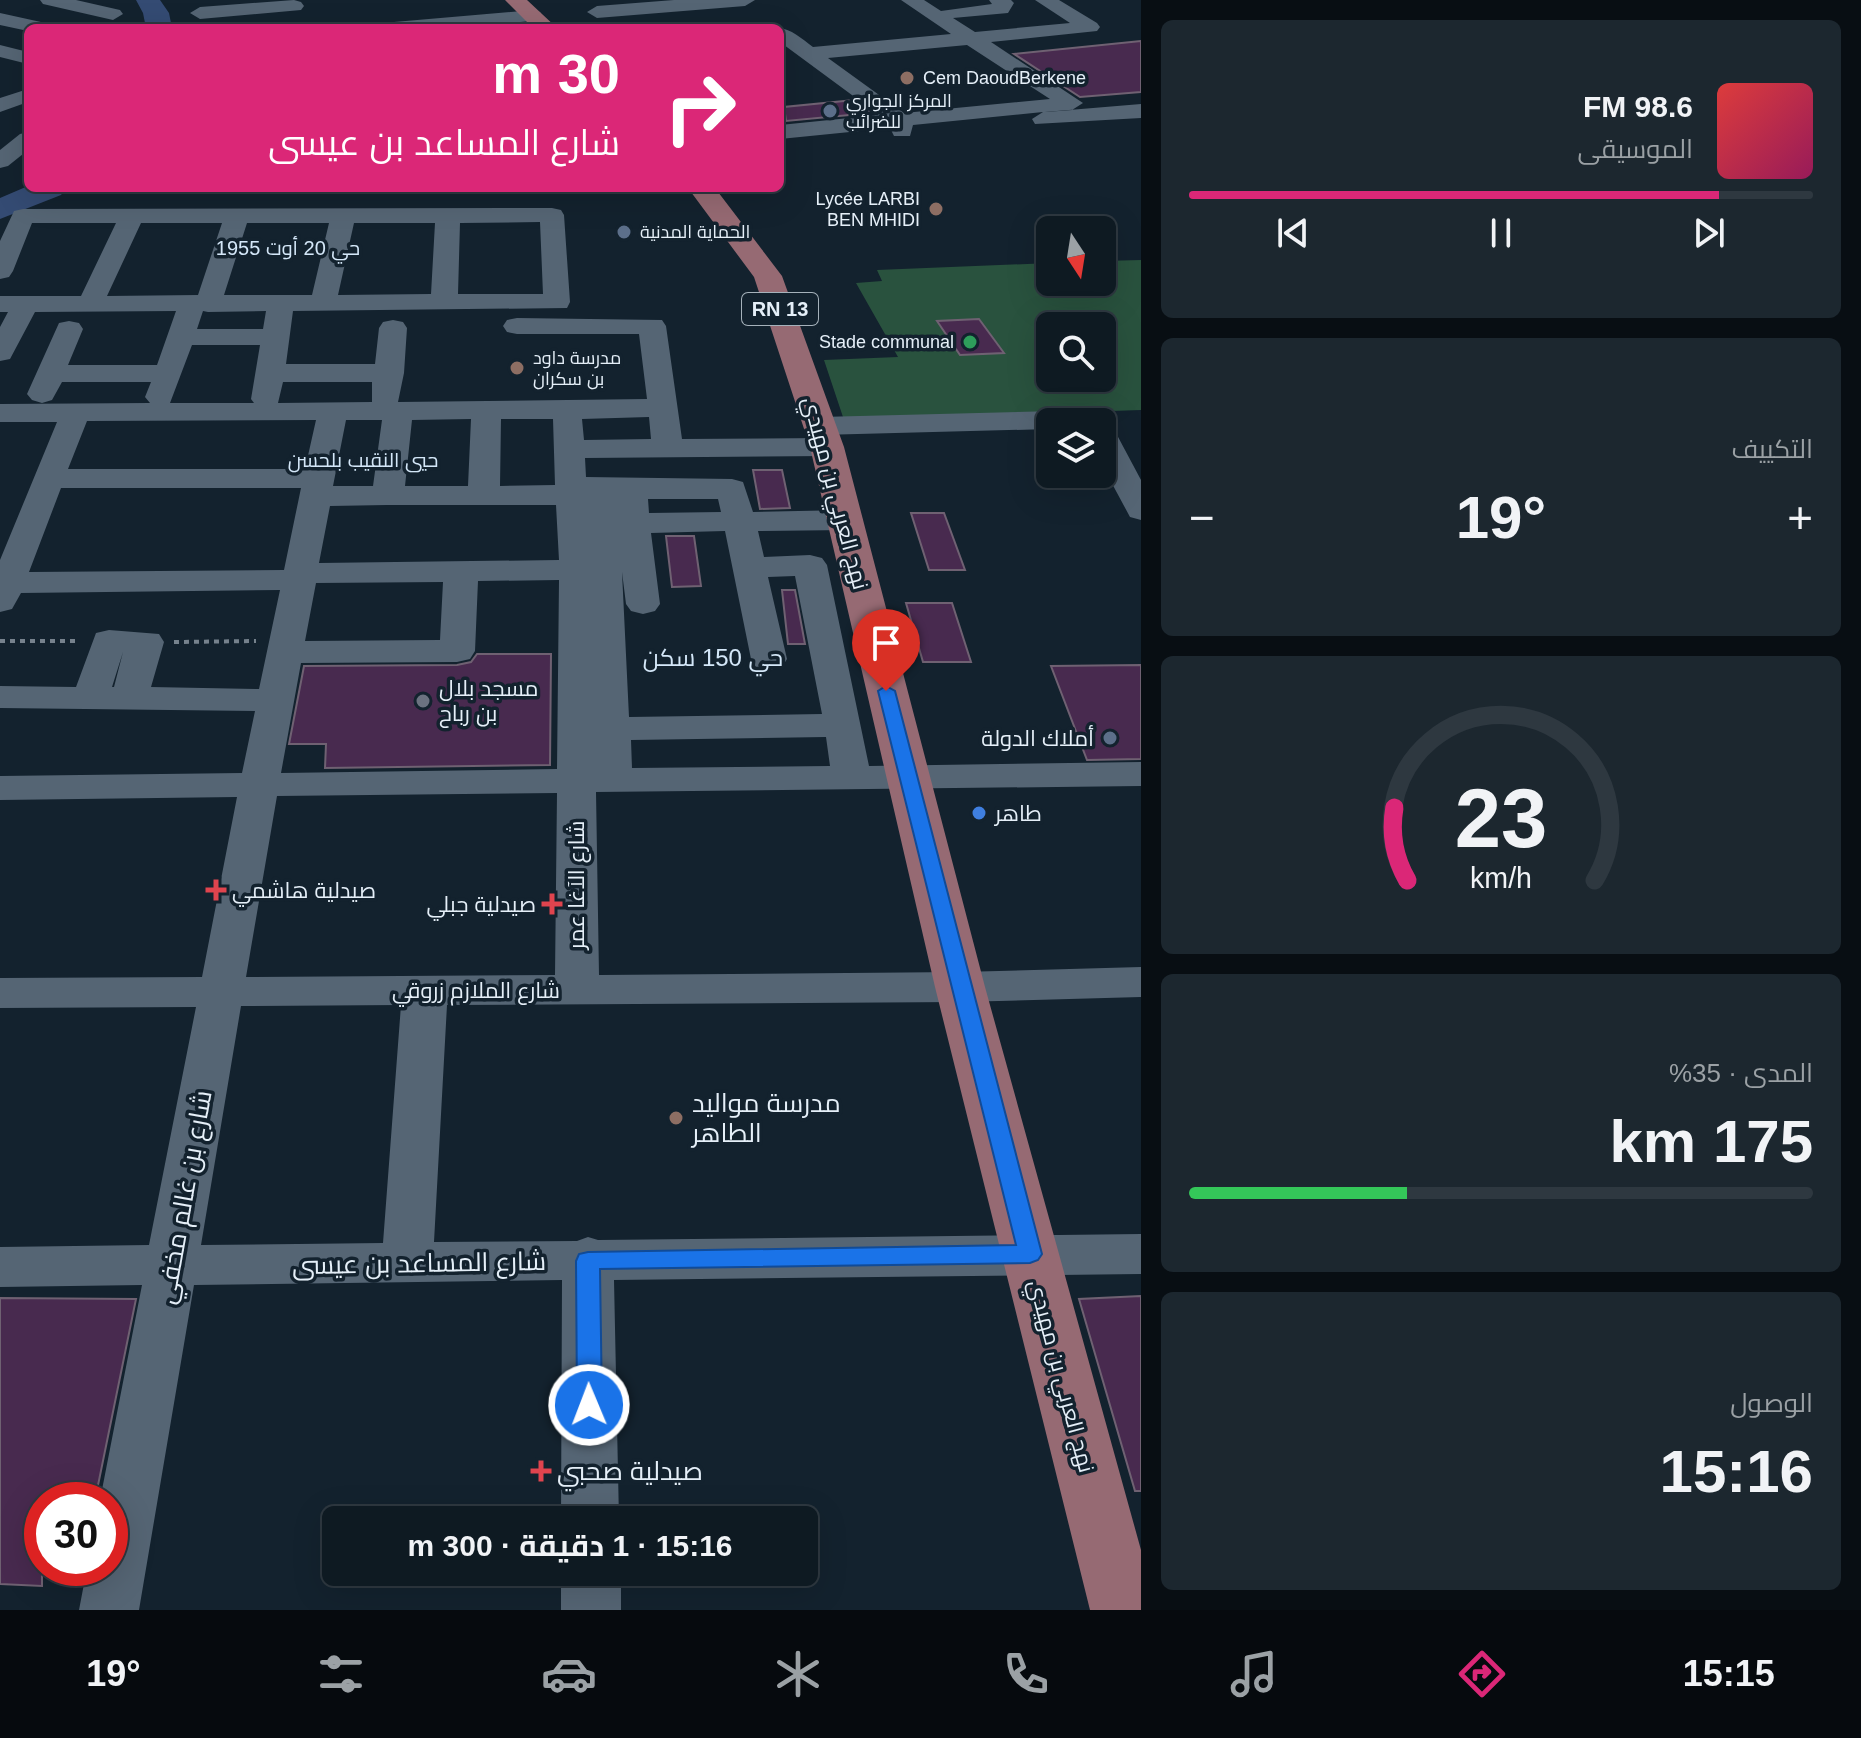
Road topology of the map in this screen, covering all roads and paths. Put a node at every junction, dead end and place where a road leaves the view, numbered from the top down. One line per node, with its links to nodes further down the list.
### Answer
1 (50, 0): 10 (street)
2 (515, 0): 14 (main road)
3 (745, 0): 7 (street)
4 (964, 0): 9 (street)
5 (999, 0): 9 (street)
6 (1045, 0): 23 (street)
7 (590, 3): 17 (street)
8 (295, 8): 13 (street)
9 (915, 9): 23 (street)
10 (113, 14)
11 (199, 14): 13 (street)
12 (0, 19): 15 (street)
13 (240, 19)
14 (540, 22): 16 (street)
15 (24, 24)
16 (491, 24)
17 (610, 24)
18 (810, 25): 20 (street)
19 (24, 30): 22 (street)
20 (784, 30)
21 (784, 34): 25 (street)
22 (0, 35)
23 (967, 37): 25 (street); 29 (street)
24 (0, 51): 26 (street)
25 (807, 54): 34 (street)
26 (24, 57)
27 (23, 87): 30 (street)
28 (1141, 96): 29 (street)
29 (1072, 103): 34 (street)
30 (0, 105)
31 (1141, 111): 34 (street)
32 (0, 129): 35 (street)
33 (784, 132): 34 (street)
34 (899, 134): 37 (street)
35 (24, 136)
36 (24, 140): 40 (street)
37 (784, 141)
38 (784, 142): 39 (street)
39 (828, 150)
40 (0, 161)
41 (704, 192): 71 (main road, نهج العربي بن مهيدي / RN 13)
42 (448, 215): 45 (street); 50 (street); 50 (street)
43 (132, 216): 44 (street); 46 (street); 49 (street)
44 (237, 216): 45 (street); 51 (street)
45 (343, 216): 47 (street)
46 (0, 271)
47 (323, 303): 50 (street); 52 (street)
48 (12, 304): 49 (street); 55 (street)
49 (90, 304): 51 (street)
50 (454, 310): 53 (street); 60 (street)
51 (191, 319): 52 (street); 52 (street); 54 (street); 59 (street)
52 (277, 323): 53 (street); 57 (street)
53 (393, 328): 58 (street)
54 (68, 329): 55 (street); 56 (street)
55 (6, 342)
56 (50, 373): 59 (street); 67 (street)
57 (269, 373): 58 (street); 62 (street)
58 (390, 373): 65 (street)
59 (168, 374): 64 (street)
60 (663, 408): 61 (street); 73 (street)
61 (567, 410): 63 (street); 72 (street)
62 (264, 411): 64 (street); 69 (street)
63 (486, 411): 65 (street); 78 (street)
64 (154, 412): 68 (street)
65 (390, 412): 69 (street); 77 (street)
66 (0, 413): 67 (street)
67 (34, 413): 68 (street)
68 (75, 413): 75 (street)
69 (332, 413): 76 (street, شارع بن غالم مخفي)
70 (1036, 427): 71 (street)
71 (824, 436): 73 (street); 81 (main road, نهج العربي بن مهيدي / RN 13)
72 (571, 449): 73 (street); 79 (street)
73 (668, 450)
74 (1116, 462): 80 (street)
75 (50, 479): 76 (street); 87 (street)
76 (319, 487): 77 (street); 86 (street, شارع بن غالم مخفي)
77 (388, 496): 78 (street)
78 (484, 496): 79 (street)
79 (602, 497): 82 (street); 84 (street); 88 (street); 98 (street)
80 (1141, 510)
81 (847, 520): 82 (street); 100 (main road, نهج العربي بن مهيدي / RN 13)
82 (741, 522): 83 (street)
83 (749, 568): 92 (street); 97 (street)
84 (576, 570): 85 (street); 102 (street)
85 (461, 571): 86 (street); 91 (street)
86 (299, 577): 87 (street); 91 (street, شارع بن غالم مخفي)
87 (3, 590)
88 (643, 604)
89 (0, 641): 90 (path)
90 (124, 641): 91 (path); 94 (street); 95 (street)
91 (288, 646): 96 (street, شارع بن غالم مخفي)
92 (769, 659)
93 (0, 697): 94 (street)
94 (90, 699): 95 (street)
95 (129, 699): 96 (street)
96 (277, 700): 103 (street, شارع بن غالم مخفي)
97 (843, 725): 98 (street); 101 (street)
98 (611, 729): 102 (street)
99 (1141, 774): 100 (street)
100 (906, 776): 101 (street); 106 (main road, نهج العربي بن مهيدي / RN 13)
101 (852, 778): 102 (street)
102 (594, 781): 103 (street); 107 (street, شارع الآغا عمر)
103 (259, 784): 104 (street); 109 (street, شارع بن غالم مخفي)
104 (0, 788)
105 (1141, 982): 106 (street, شارع الملازم زروقي)
106 (956, 987): 107 (street, شارع الملازم زروقي); 111 (main road, نهج العربي بن مهيدي / RN 13)
107 (577, 989): 108 (street, شارع الملازم زروقي)
108 (425, 991): 109 (street, شارع الملازم زروقي); 114 (street)
109 (221, 992): 110 (street, شارع الملازم زروقي); 115 (street, شارع بن غالم مخفي)
110 (0, 993)
111 (1030, 1254): 112 (street, شارع المساعد بن عيسى); 113 (street, شارع المساعد بن عيسى); 121 (main road, نهج العربي بن مهيدي / RN 13)
112 (1141, 1254)
113 (588, 1259): 114 (street, شارع المساعد بن عيسى); 117 (street)
114 (407, 1263): 115 (street, شارع المساعد بن عيسى)
115 (171, 1266): 116 (street, شارع المساعد بن عيسى); 119 (street, شارع بن غالم مخفي)
116 (0, 1267)
117 (590, 1506)
118 (591, 1586): 120 (street)
119 (109, 1610)
120 (591, 1610)
121 (1124, 1610)

